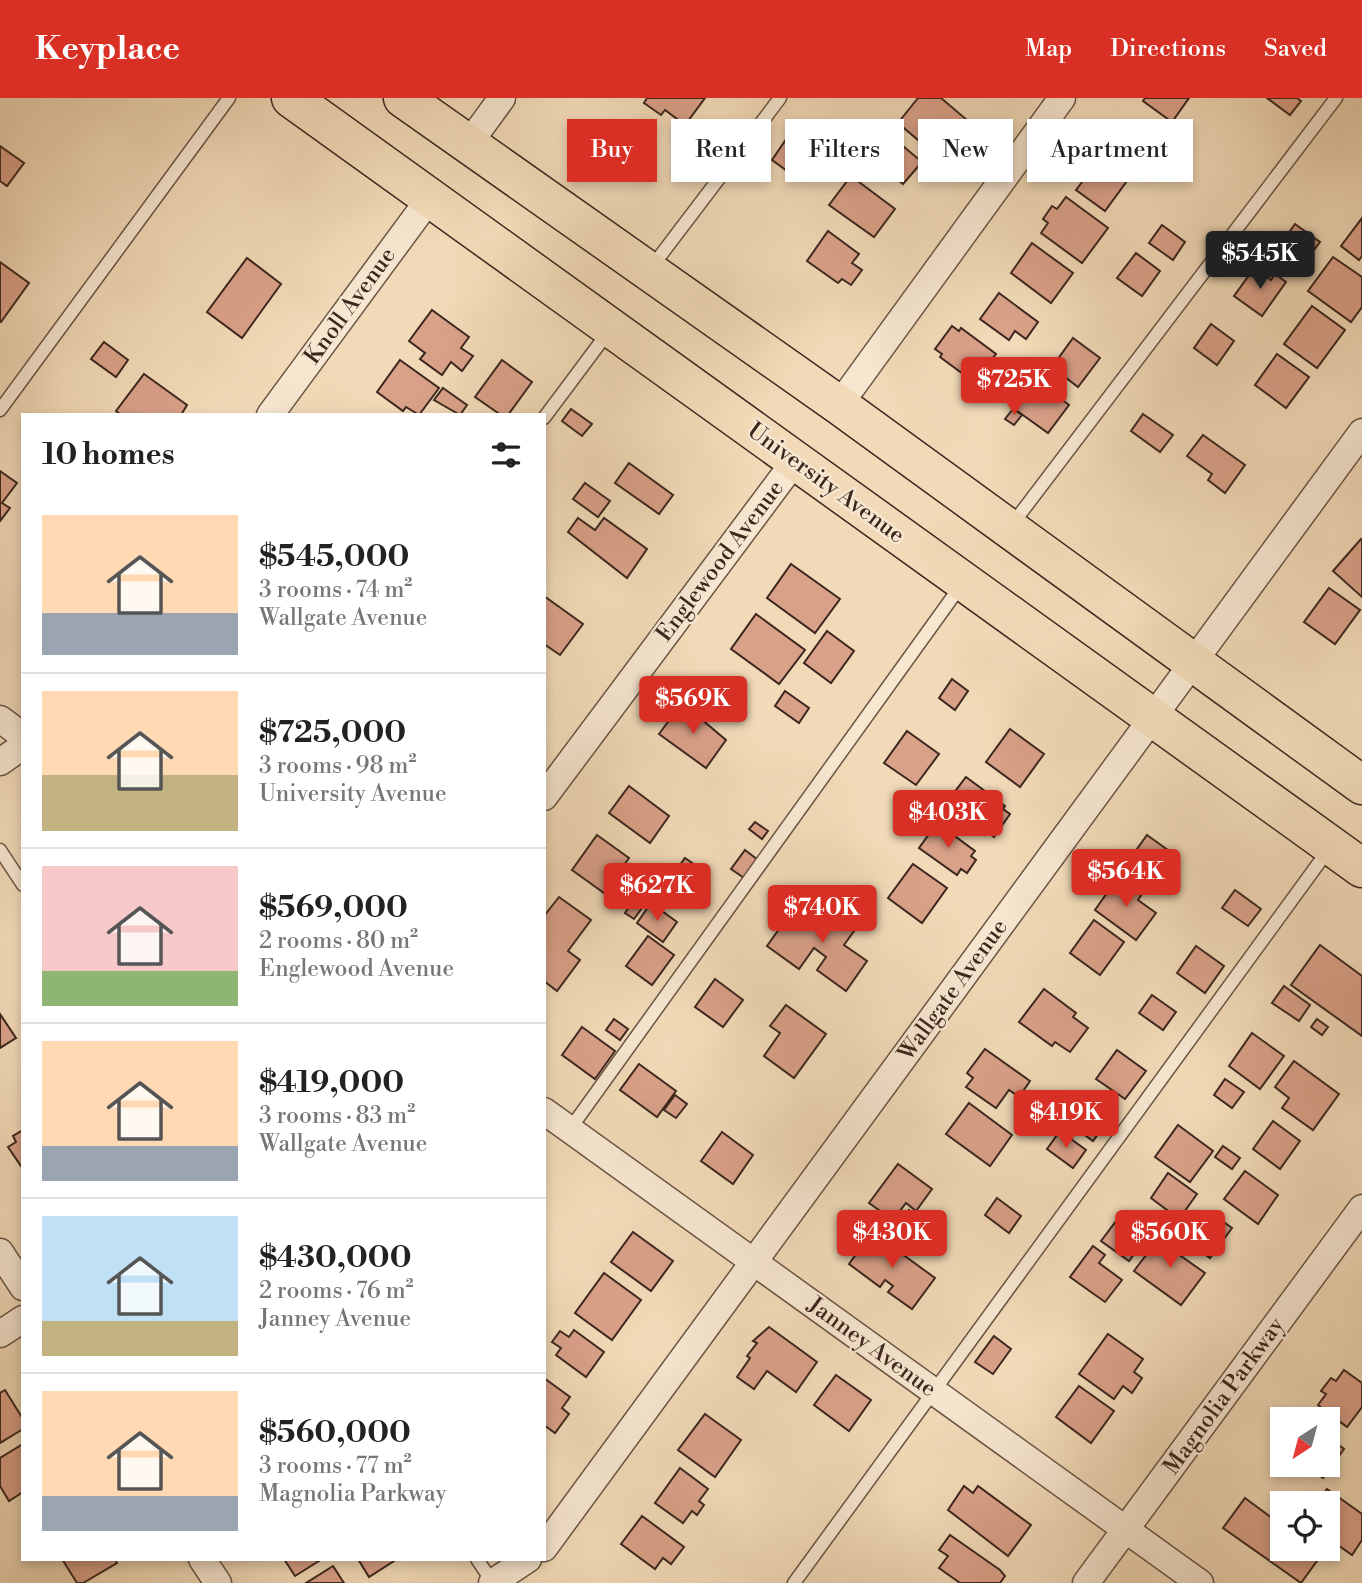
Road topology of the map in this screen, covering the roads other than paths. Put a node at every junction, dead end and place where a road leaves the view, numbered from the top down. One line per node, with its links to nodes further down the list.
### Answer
1 (229, 98): 13 (lane)
2 (291, 98): 9 (main road, University Avenue)
3 (403, 98): 8 (main road)
4 (502, 98): 8 (street)
5 (780, 98): 10 (lane)
6 (1062, 98): 12 (street)
7 (1336, 98): 18 (lane)
8 (470, 142): 10 (main road)
9 (430, 198): 11 (main road, University Avenue); 14 (street, Knoll Avenue)
10 (650, 271): 12 (main road)
11 (611, 328): 15 (lane); 17 (main road, University Avenue)
12 (839, 405): 18 (main road)
13 (0, 410)
14 (271, 413)
15 (546, 415)
16 (1362, 432): 20 (street, Wallgate Avenue)
17 (795, 461): 19 (main road, University Avenue); 27 (street, Englewood Avenue)
18 (1009, 529): 20 (main road)
19 (964, 582): 21 (main road, University Avenue); 33 (lane)
20 (1193, 664): 21 (street, Wallgate Avenue); 26 (main road)
21 (1153, 718): 28 (main road, University Avenue); 36 (street, Wallgate Avenue)
22 (0, 719): 23 (street)
23 (21, 735)
24 (21, 747): 25 (street)
25 (0, 762)
26 (1362, 785)
27 (546, 794)
28 (1331, 846): 30 (main road, University Avenue); 40 (lane)
29 (0, 850): 31 (lane)
30 (1362, 868)
31 (21, 882)
32 (546, 1112): 33 (street, Janney Avenue)
33 (570, 1129): 36 (street, Janney Avenue)
34 (1362, 1208): 41 (street, Magnolia Parkway)
35 (0, 1252): 37 (street)
36 (754, 1262): 40 (street, Janney Avenue); 42 (street, Wallgate Avenue)
37 (21, 1284)
38 (21, 1321): 39 (street)
39 (0, 1334)
40 (935, 1392): 41 (street, Janney Avenue); 48 (lane)
41 (1125, 1529): 49 (street, Magnolia Parkway); 50 (street, Janney Avenue)
42 (546, 1545)
43 (203, 1561): 46 (street)
44 (478, 1561): 47 (lane)
45 (525, 1561): 47 (street)
46 (218, 1583)
47 (492, 1583)
48 (794, 1583)
49 (1086, 1583)
50 (1200, 1583)

